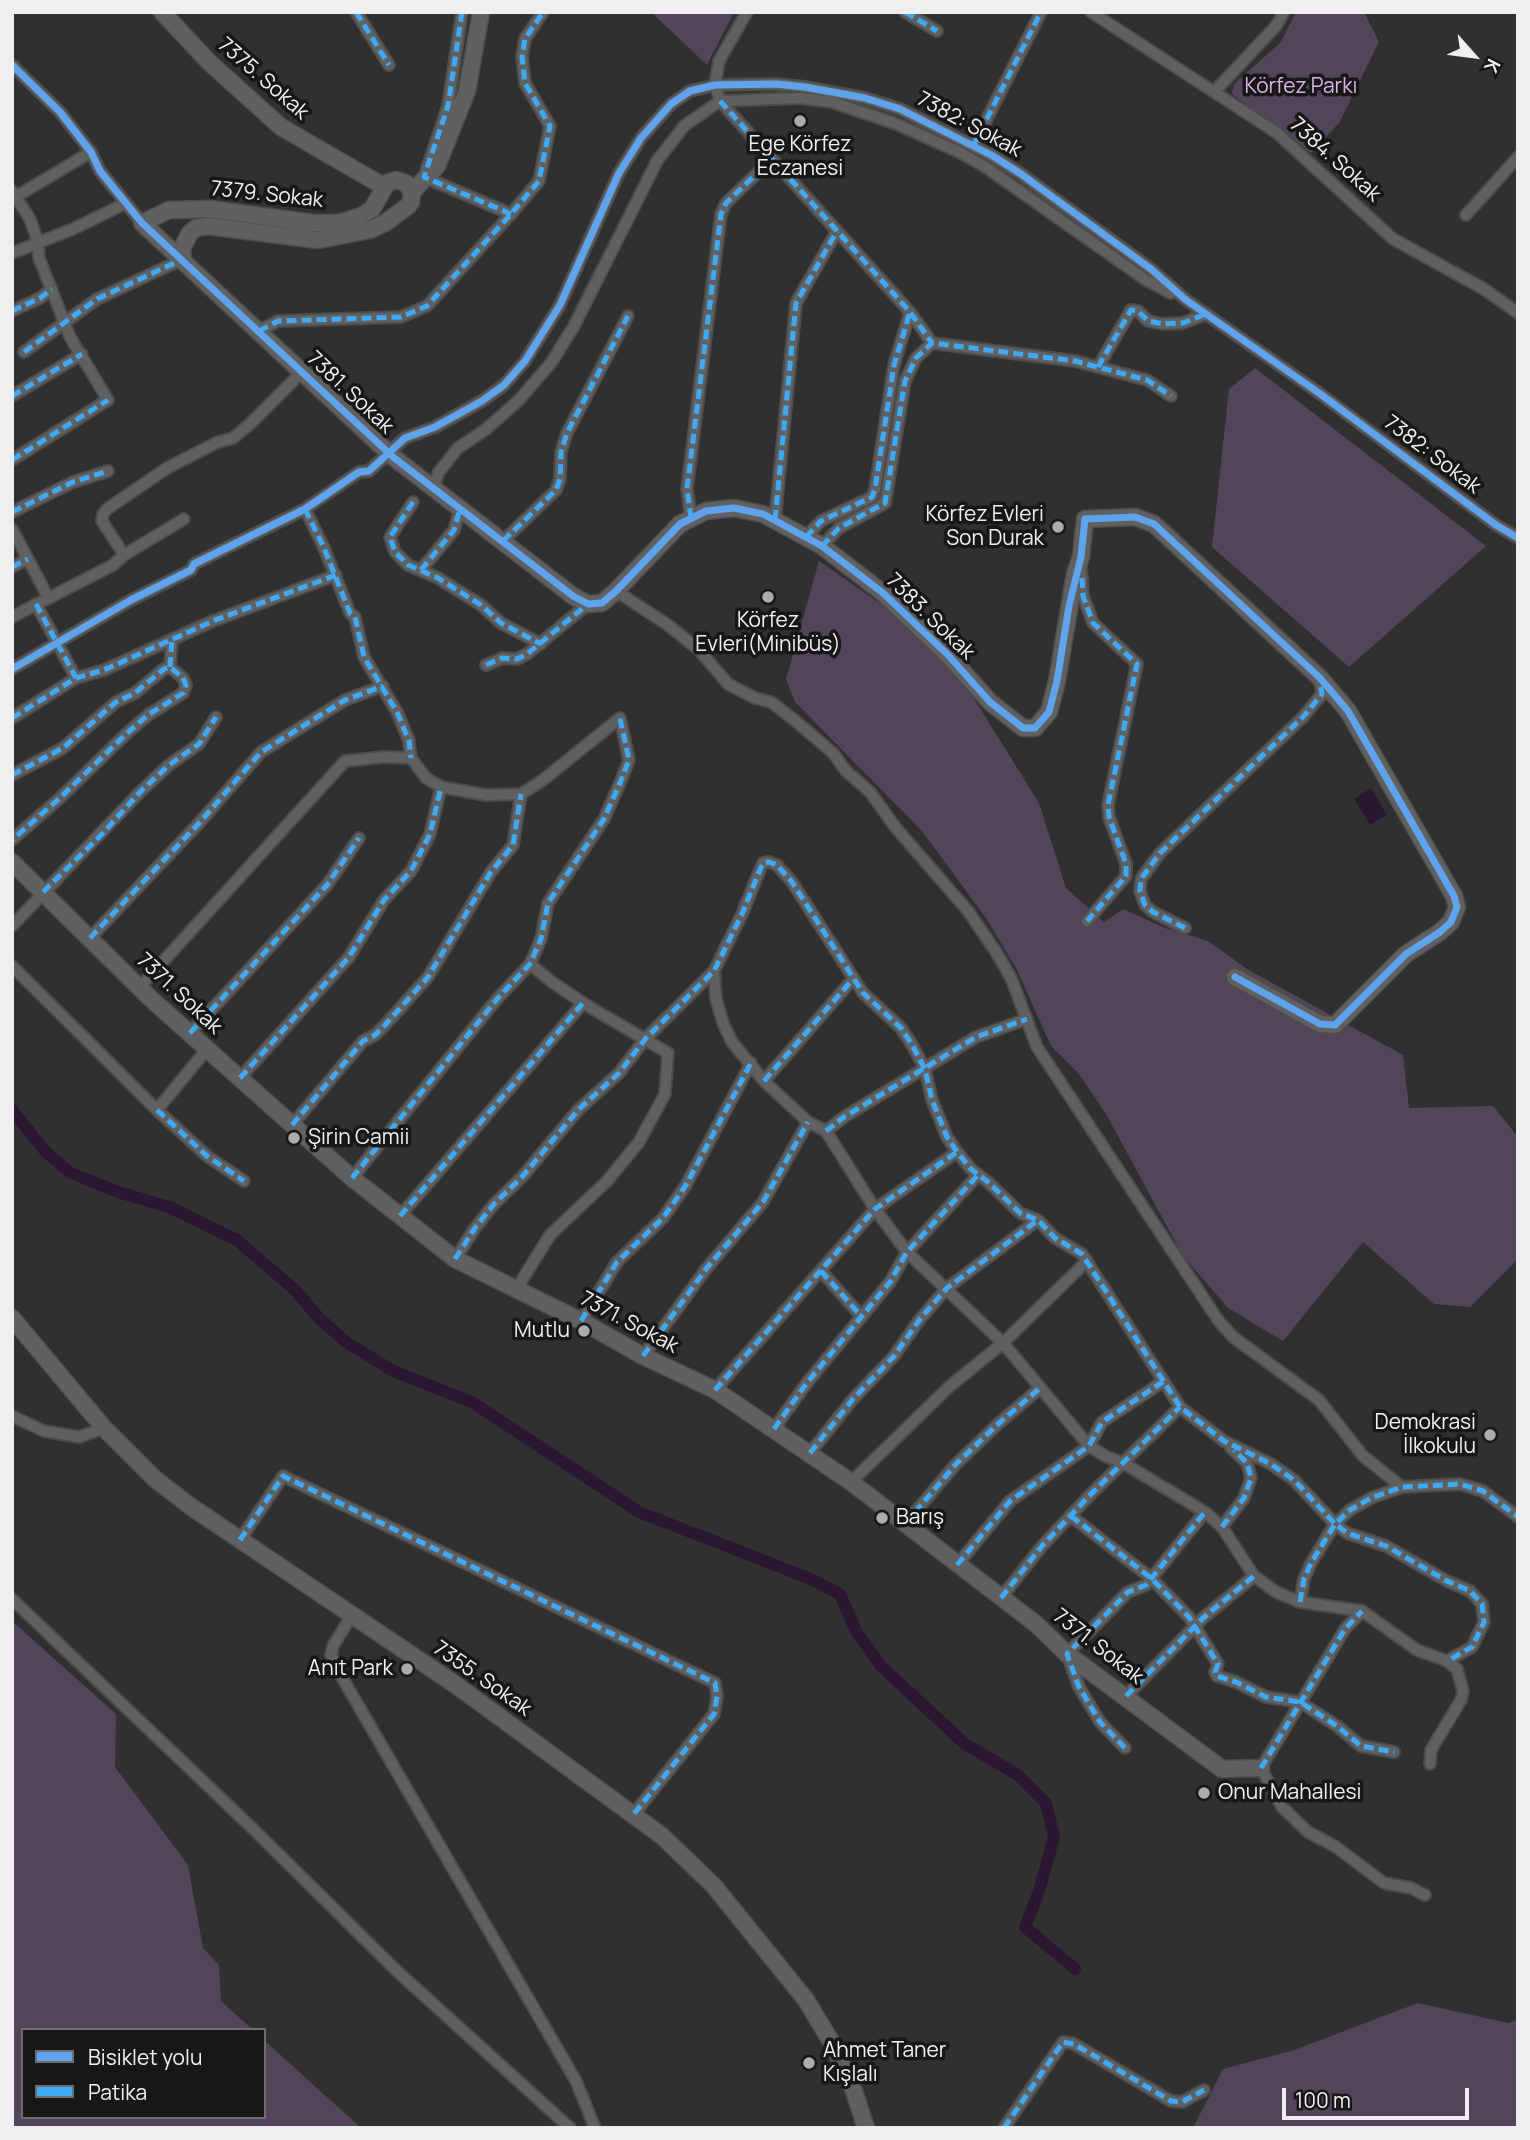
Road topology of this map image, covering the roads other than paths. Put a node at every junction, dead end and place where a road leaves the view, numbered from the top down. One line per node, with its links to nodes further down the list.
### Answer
1 (162, 12): 22 (street, 7375. Sokak)
2 (356, 12): 13 (street)
3 (462, 12): 21 (street)
4 (481, 12): 21 (street, 7379. Sokak)
5 (543, 12): 27 (street)
6 (747, 12): 14 (street)
7 (905, 12): 11 (street)
8 (1041, 12): 17 (street)
9 (1091, 12): 15 (street, 7384. Sokak)
10 (1284, 12): 15 (street)
11 (937, 31)
12 (12, 65): 18 (street)
13 (389, 65)
14 (715, 85): 16 (street); 17 (street, 7382: Sokak); 50 (street, 7382: Sokak)
15 (1215, 91): 38 (street, 7384. Sokak)
16 (720, 101): 20 (street); 35 (street, 7382: Sokak); 53 (street)
17 (973, 146): 35 (street, 7382: Sokak)
18 (90, 152): 24 (street); 25 (street)
19 (1518, 157): 28 (street)
20 (772, 159): 30 (street); 58 (street)
21 (424, 177): 23 (street, 7379. Sokak); 27 (street)
22 (382, 192): 23 (street); 26 (street); 29 (street, 7379. Sokak)
23 (412, 192): 26 (street, 7379. Sokak)
24 (14, 195): 31 (street)
25 (126, 203): 29 (street); 31 (street)
26 (398, 211): 33 (street, 7379. Sokak)
27 (511, 214): 42 (street)
28 (1466, 215)
29 (142, 223): 33 (street, 7381. Sokak)
30 (837, 231): 37 (street); 60 (street)
31 (38, 242): 32 (street); 34 (street)
32 (12, 253)
33 (183, 259): 41 (street); 42 (street, 7381. Sokak)
34 (52, 289): 36 (street); 41 (street)
35 (1186, 300): 39 (street, 7382: Sokak)
36 (12, 311)
37 (911, 313): 43 (street); 62 (street)
38 (1518, 313)
39 (1206, 314): 46 (street); 63 (street, 7382: Sokak)
40 (628, 316): 64 (street)
41 (65, 322): 44 (street); 45 (street)
42 (259, 331): 47 (street, 7381. Sokak)
43 (932, 343): 46 (street); 65 (street)
44 (24, 352)
45 (82, 354): 48 (street); 51 (street)
46 (1098, 367): 49 (street)
47 (302, 372): 50 (street, 7381. Sokak); 66 (street)
48 (12, 396)
49 (1171, 396)
50 (388, 452): 53 (street, 7381. Sokak); 55 (street, 7382: Sokak)
51 (12, 460)
52 (108, 471): 57 (street)
53 (433, 488): 56 (street, 7381. Sokak)
54 (413, 502): 70 (street)
55 (305, 509): 71 (street); 78 (street, 7382: Sokak)
56 (460, 509): 64 (street, 7381. Sokak); 70 (street)
57 (12, 512)
58 (691, 518): 60 (street, 7383. Sokak); 72 (street, 7383. Sokak)
59 (184, 519): 66 (street)
60 (775, 520): 62 (street, 7383. Sokak)
61 (12, 529): 68 (street)
62 (806, 537): 65 (street, 7383. Sokak)
63 (1518, 538)
64 (503, 541): 75 (street, 7381. Sokak)
65 (822, 547): 67 (street, 7383. Sokak)
66 (124, 555): 73 (street)
67 (1081, 557): 84 (street, 7383. Sokak); 96 (street)
68 (28, 559): 69 (street); 73 (street)
69 (12, 567)
70 (421, 570): 79 (street)
71 (336, 575): 77 (street); 85 (street)
72 (616, 591): 75 (street); 107 (street)
73 (48, 597): 74 (street)
74 (36, 604): 76 (street); 78 (street)
75 (588, 604): 79 (street)
76 (12, 617)
77 (172, 640): 81 (street); 83 (street)
78 (58, 643): 82 (street, 7382: Sokak); 83 (street)
79 (541, 643): 80 (street)
80 (486, 665)
81 (170, 667): 89 (street); 93 (street)
82 (12, 669)
83 (76, 678): 87 (street)
84 (1320, 678): 98 (street); 103 (street)
85 (383, 686): 88 (street); 99 (street)
86 (216, 717): 95 (street)
87 (12, 718)
88 (411, 758): 90 (street); 105 (street)
89 (12, 775)
90 (441, 787): 91 (street); 113 (street)
91 (521, 794): 100 (street); 117 (street)
92 (359, 838): 108 (street)
93 (12, 840)
94 (12, 862): 95 (street, 7371. Sokak)
95 (43, 892): 97 (street); 99 (street, 7371. Sokak)
96 (1087, 920)
97 (12, 926)
98 (1185, 928)
99 (90, 938): 105 (street, 7371. Sokak)
100 (530, 964): 106 (street); 121 (street)
101 (12, 966): 115 (street)
102 (714, 971): 104 (street); 109 (street); 111 (street)
103 (1235, 977)
104 (853, 979): 112 (street); 114 (street)
105 (140, 987): 108 (street, 7371. Sokak)
106 (583, 1003): 109 (street); 124 (street)
107 (1027, 1019): 112 (street); 149 (street)
108 (190, 1033): 110 (street, 7371. Sokak)
109 (646, 1038): 127 (street); 130 (street)
110 (207, 1049): 113 (street, 7371. Sokak); 115 (street)
111 (751, 1063): 114 (street); 134 (street)
112 (925, 1069): 118 (street); 119 (street)
113 (240, 1078): 117 (street, 7371. Sokak)
114 (764, 1081): 116 (street)
115 (157, 1110): 122 (street)
116 (808, 1122): 118 (street); 136 (street)
117 (292, 1125): 121 (street, 7371. Sokak)
118 (826, 1131): 123 (street)
119 (957, 1152): 120 (street); 123 (street)
120 (978, 1175): 125 (street); 126 (street)
121 (352, 1178): 124 (street, 7371. Sokak)
122 (244, 1181)
123 (875, 1209): 126 (street); 129 (street)
124 (400, 1216): 127 (street, 7371. Sokak)
125 (1038, 1220): 128 (street); 131 (street)
126 (907, 1252): 131 (street); 132 (street)
127 (455, 1259): 130 (street, 7371. Sokak)
128 (1087, 1261): 135 (street); 137 (street)
129 (821, 1271): 132 (street); 139 (street)
130 (517, 1288): 134 (street, 7371. Sokak)
131 (947, 1289): 135 (street); 146 (street)
132 (861, 1316): 143 (street)
133 (12, 1318): 142 (street, 7355. Sokak)
134 (581, 1321): 136 (street, 7371. Sokak)
135 (1003, 1343): 138 (street); 148 (street)
136 (643, 1356): 139 (street, 7371. Sokak)
137 (1164, 1381): 140 (street); 145 (street)
138 (1040, 1388): 145 (street); 153 (street)
139 (715, 1390): 143 (street, 7371. Sokak)
140 (1180, 1407): 144 (street); 147 (street)
141 (12, 1416): 142 (street)
142 (104, 1428): 156 (street, 7355. Sokak)
143 (774, 1429): 146 (street, 7371. Sokak)
144 (1224, 1441): 154 (street); 155 (street)
145 (1089, 1446): 147 (street); 157 (street)
146 (810, 1453): 148 (street, 7371. Sokak)
147 (1123, 1463): 150 (street); 151 (street)
148 (850, 1482): 153 (street, 7371. Sokak)
149 (1402, 1487): 152 (street); 154 (street)
150 (1205, 1512): 155 (street); 159 (street)
151 (1071, 1516): 159 (street); 160 (street)
152 (1518, 1517)
153 (905, 1524): 157 (street, 7371. Sokak)
154 (1335, 1524): 162 (street); 167 (street)
155 (1222, 1527): 158 (street)
156 (240, 1540): 164 (street, 7355. Sokak); 174 (street)
157 (957, 1565): 160 (street, 7371. Sokak)
158 (1254, 1576): 162 (street); 165 (street)
159 (1151, 1578): 165 (street); 166 (street)
160 (1001, 1598): 166 (street, 7371. Sokak)
161 (12, 1600): 177 (street)
162 (1300, 1602): 163 (street)
163 (1362, 1611): 167 (street); 169 (street)
164 (352, 1615): 174 (street, 7355. Sokak); 178 (street)
165 (1194, 1628): 168 (street); 169 (street)
166 (1067, 1654): 168 (street, 7371. Sokak); 170 (street)
167 (1447, 1661): 172 (street)
168 (1126, 1696): 173 (street, 7371. Sokak)
169 (1300, 1702): 171 (street); 173 (street)
170 (1125, 1748)
171 (1394, 1752)
172 (1430, 1764)
173 (1261, 1768): 175 (street)
174 (633, 1815): 179 (street, 7355. Sokak)
175 (1425, 1895)
176 (1204, 2090): 180 (street)
177 (570, 2128)
178 (595, 2128)
179 (866, 2128)
180 (1004, 2128)

